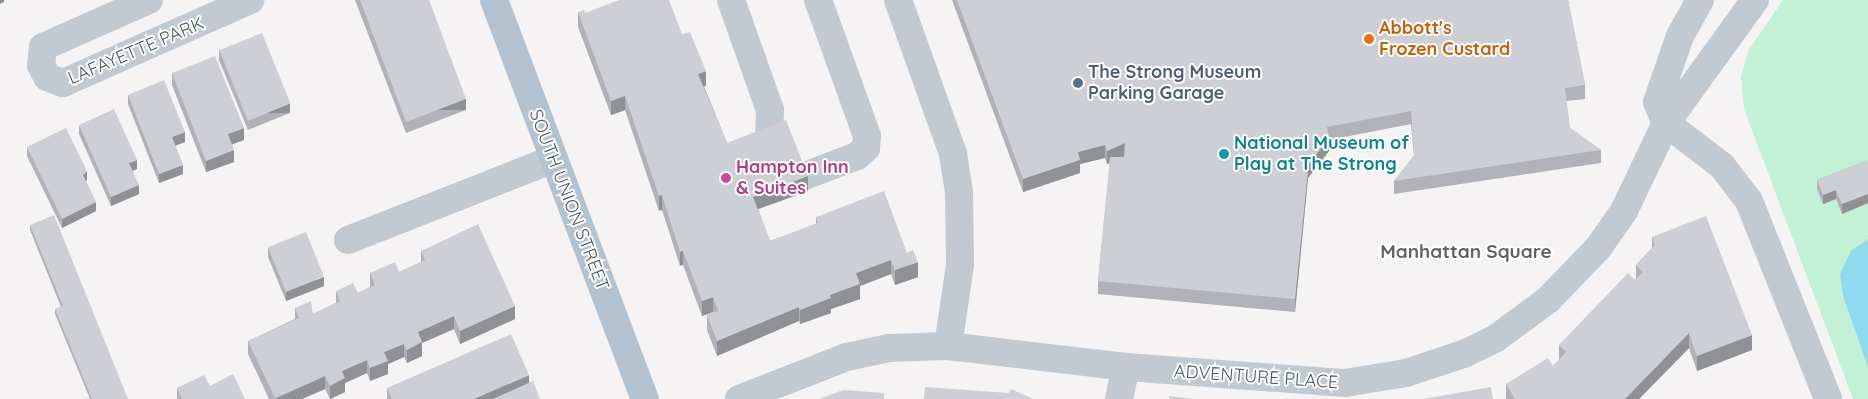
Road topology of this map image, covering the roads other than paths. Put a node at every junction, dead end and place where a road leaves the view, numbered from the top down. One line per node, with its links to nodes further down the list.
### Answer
1 (149, 0): 9 (street, LAFAYETTE PARK)
2 (250, 0): 9 (street, LAFAYETTE PARK)
3 (494, 0): 12 (main road, SOUTH UNION STREET)
4 (731, 0): 11 (street)
5 (818, 0): 13 (street)
6 (898, 0): 15 (street)
7 (1700, 0): 10 (street)
8 (1755, 0): 10 (street, ADVENTURE PLACE)
9 (201, 10)
10 (1666, 123): 16 (street, ADVENTURE PLACE); 17 (street)
11 (769, 142)
12 (554, 159): 14 (street); 18 (main road, SOUTH UNION STREET)
13 (802, 177)
14 (348, 240)
15 (948, 346): 16 (street, ADVENTURE PLACE); 19 (street, ADVENTURE PLACE)
16 (1126, 367): 20 (street)
17 (1820, 397)
18 (645, 399)
19 (739, 399)
20 (1119, 399)

